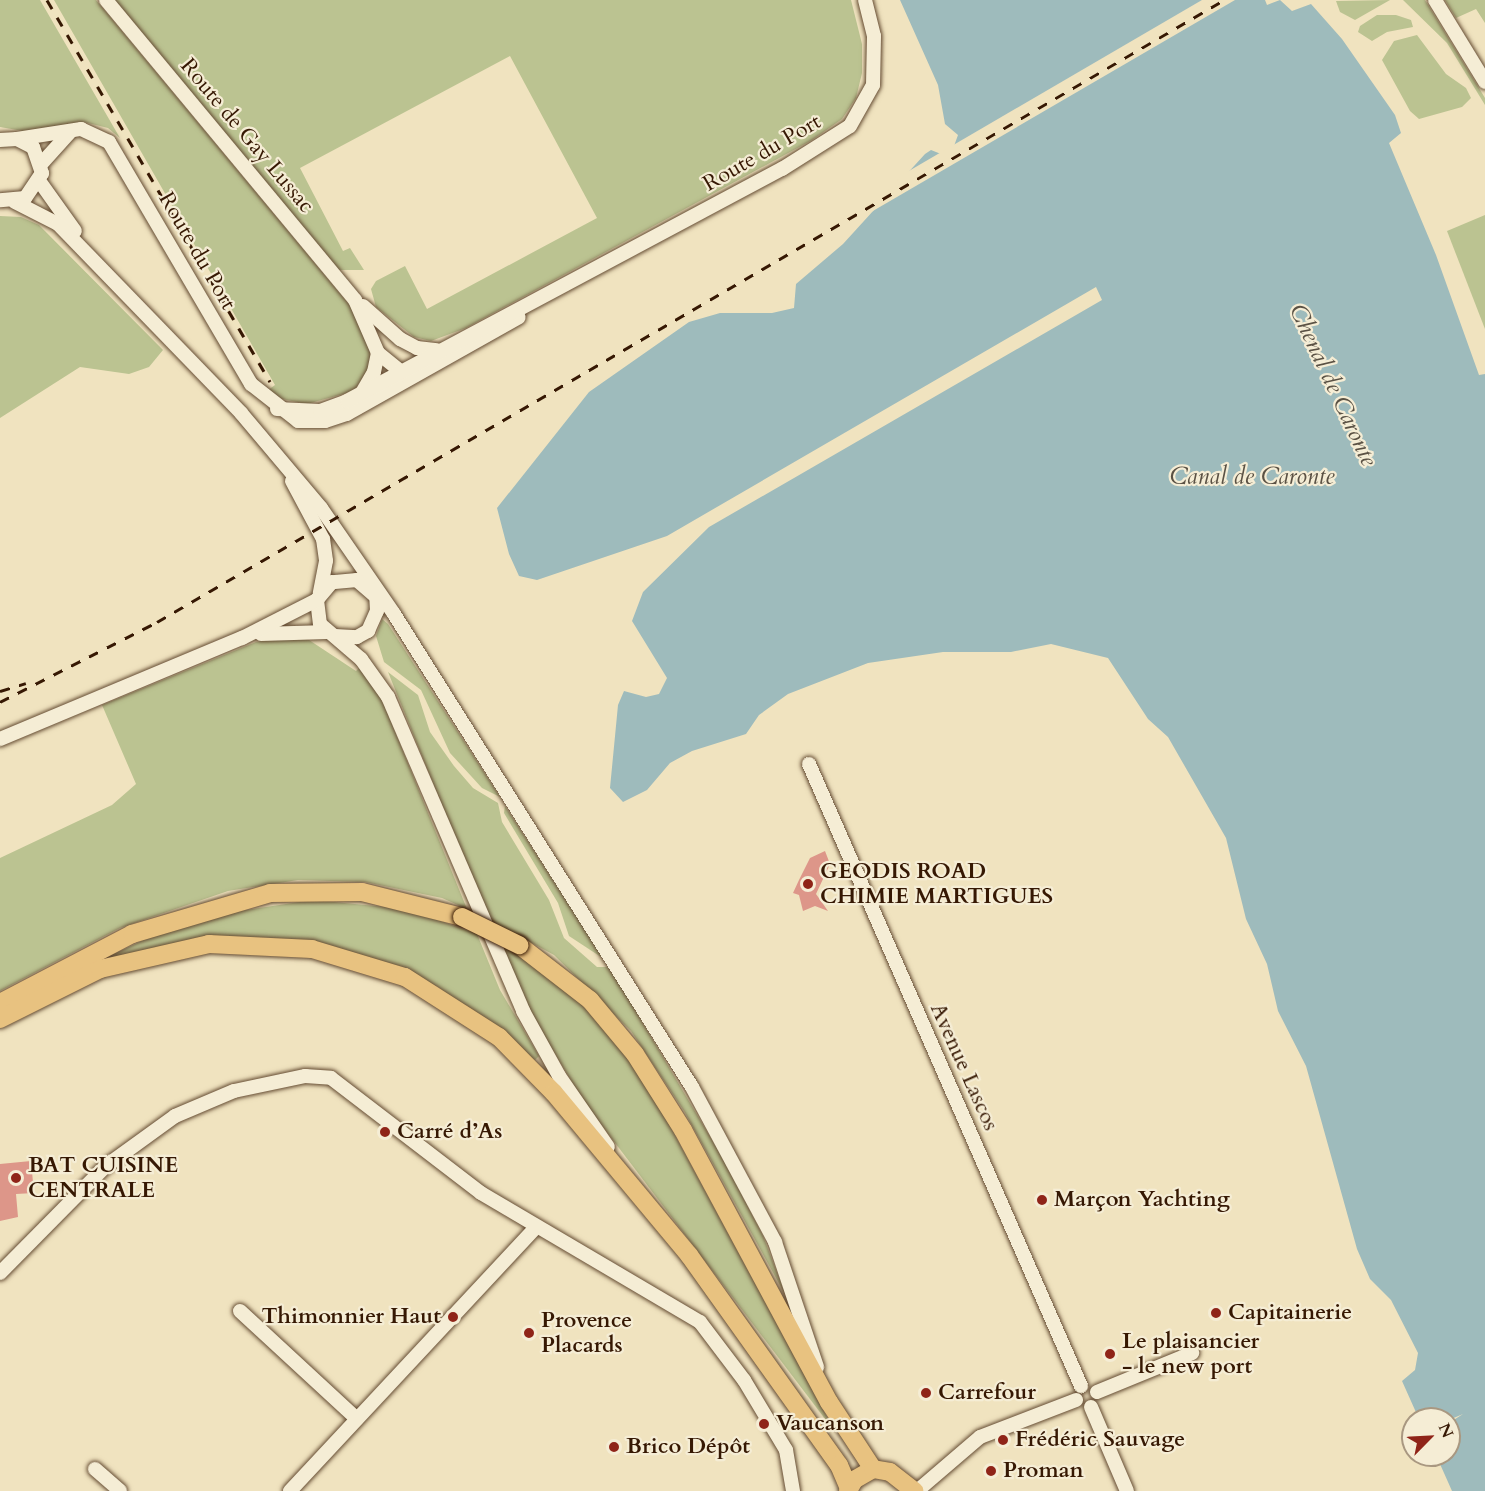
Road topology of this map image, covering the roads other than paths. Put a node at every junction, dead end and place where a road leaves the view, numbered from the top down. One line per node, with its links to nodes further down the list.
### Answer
1 (106, 0): 13 (street, Route de Gay Lussac)
2 (865, 0): 12 (street, Route du Port)
3 (1435, 0): 4 (street)
4 (1485, 82)
5 (73, 130): 6 (street, Route du Port); 7 (street); 19 (street, Route du Port)
6 (6, 138): 7 (street)
7 (42, 163): 8 (street)
8 (40, 182): 10 (street); 11 (street)
9 (0, 200): 10 (street)
10 (15, 202): 11 (street)
11 (114, 280): 20 (street)
12 (577, 280): 15 (street, Route du Port); 17 (street, Route du Port)
13 (356, 300): 14 (street, Route de Gay Lussac); 16 (street, Route de Gay Lussac)
14 (400, 339): 15 (street, Route de Gay Lussac); 17 (street, Route de Gay Lussac)
15 (439, 350): 17 (street, Route du Port)
16 (378, 353): 17 (street, Route de Gay Lussac); 18 (street)
17 (407, 372): 18 (street, Route du Port); 19 (street, Route du Port)
18 (362, 392): 19 (street, Route du Port)
19 (277, 409)
20 (274, 451): 21 (street); 22 (street)
21 (377, 594): 22 (street); 23 (street); 37 (street)
22 (319, 596): 23 (street); 24 (street)
23 (330, 634): 24 (street); 29 (street)
24 (242, 638): 25 (street)
25 (0, 739)
26 (809, 764): 34 (street, Avenue Lascos)
27 (0, 1003): 37 (main road, bridge)
28 (0, 1019): 29 (main road)
29 (652, 1210): 43 (main road)
30 (535, 1228): 31 (street); 39 (street); 40 (street)
31 (0, 1273)
32 (240, 1311): 39 (street)
33 (1192, 1353): 35 (street)
34 (1081, 1386): 35 (street); 36 (street)
35 (1097, 1392): 38 (street)
36 (1076, 1400): 38 (street); 48 (street)
37 (829, 1402): 41 (main road)
38 (1090, 1407): 49 (street)
39 (357, 1419): 45 (street)
40 (786, 1450): 46 (street); 47 (street)
41 (873, 1468): 43 (main road); 48 (main road)
42 (95, 1469): 44 (street)
43 (848, 1490)
44 (120, 1491)
45 (290, 1491)
46 (793, 1491)
47 (800, 1491)
48 (916, 1491)
49 (1127, 1491)

